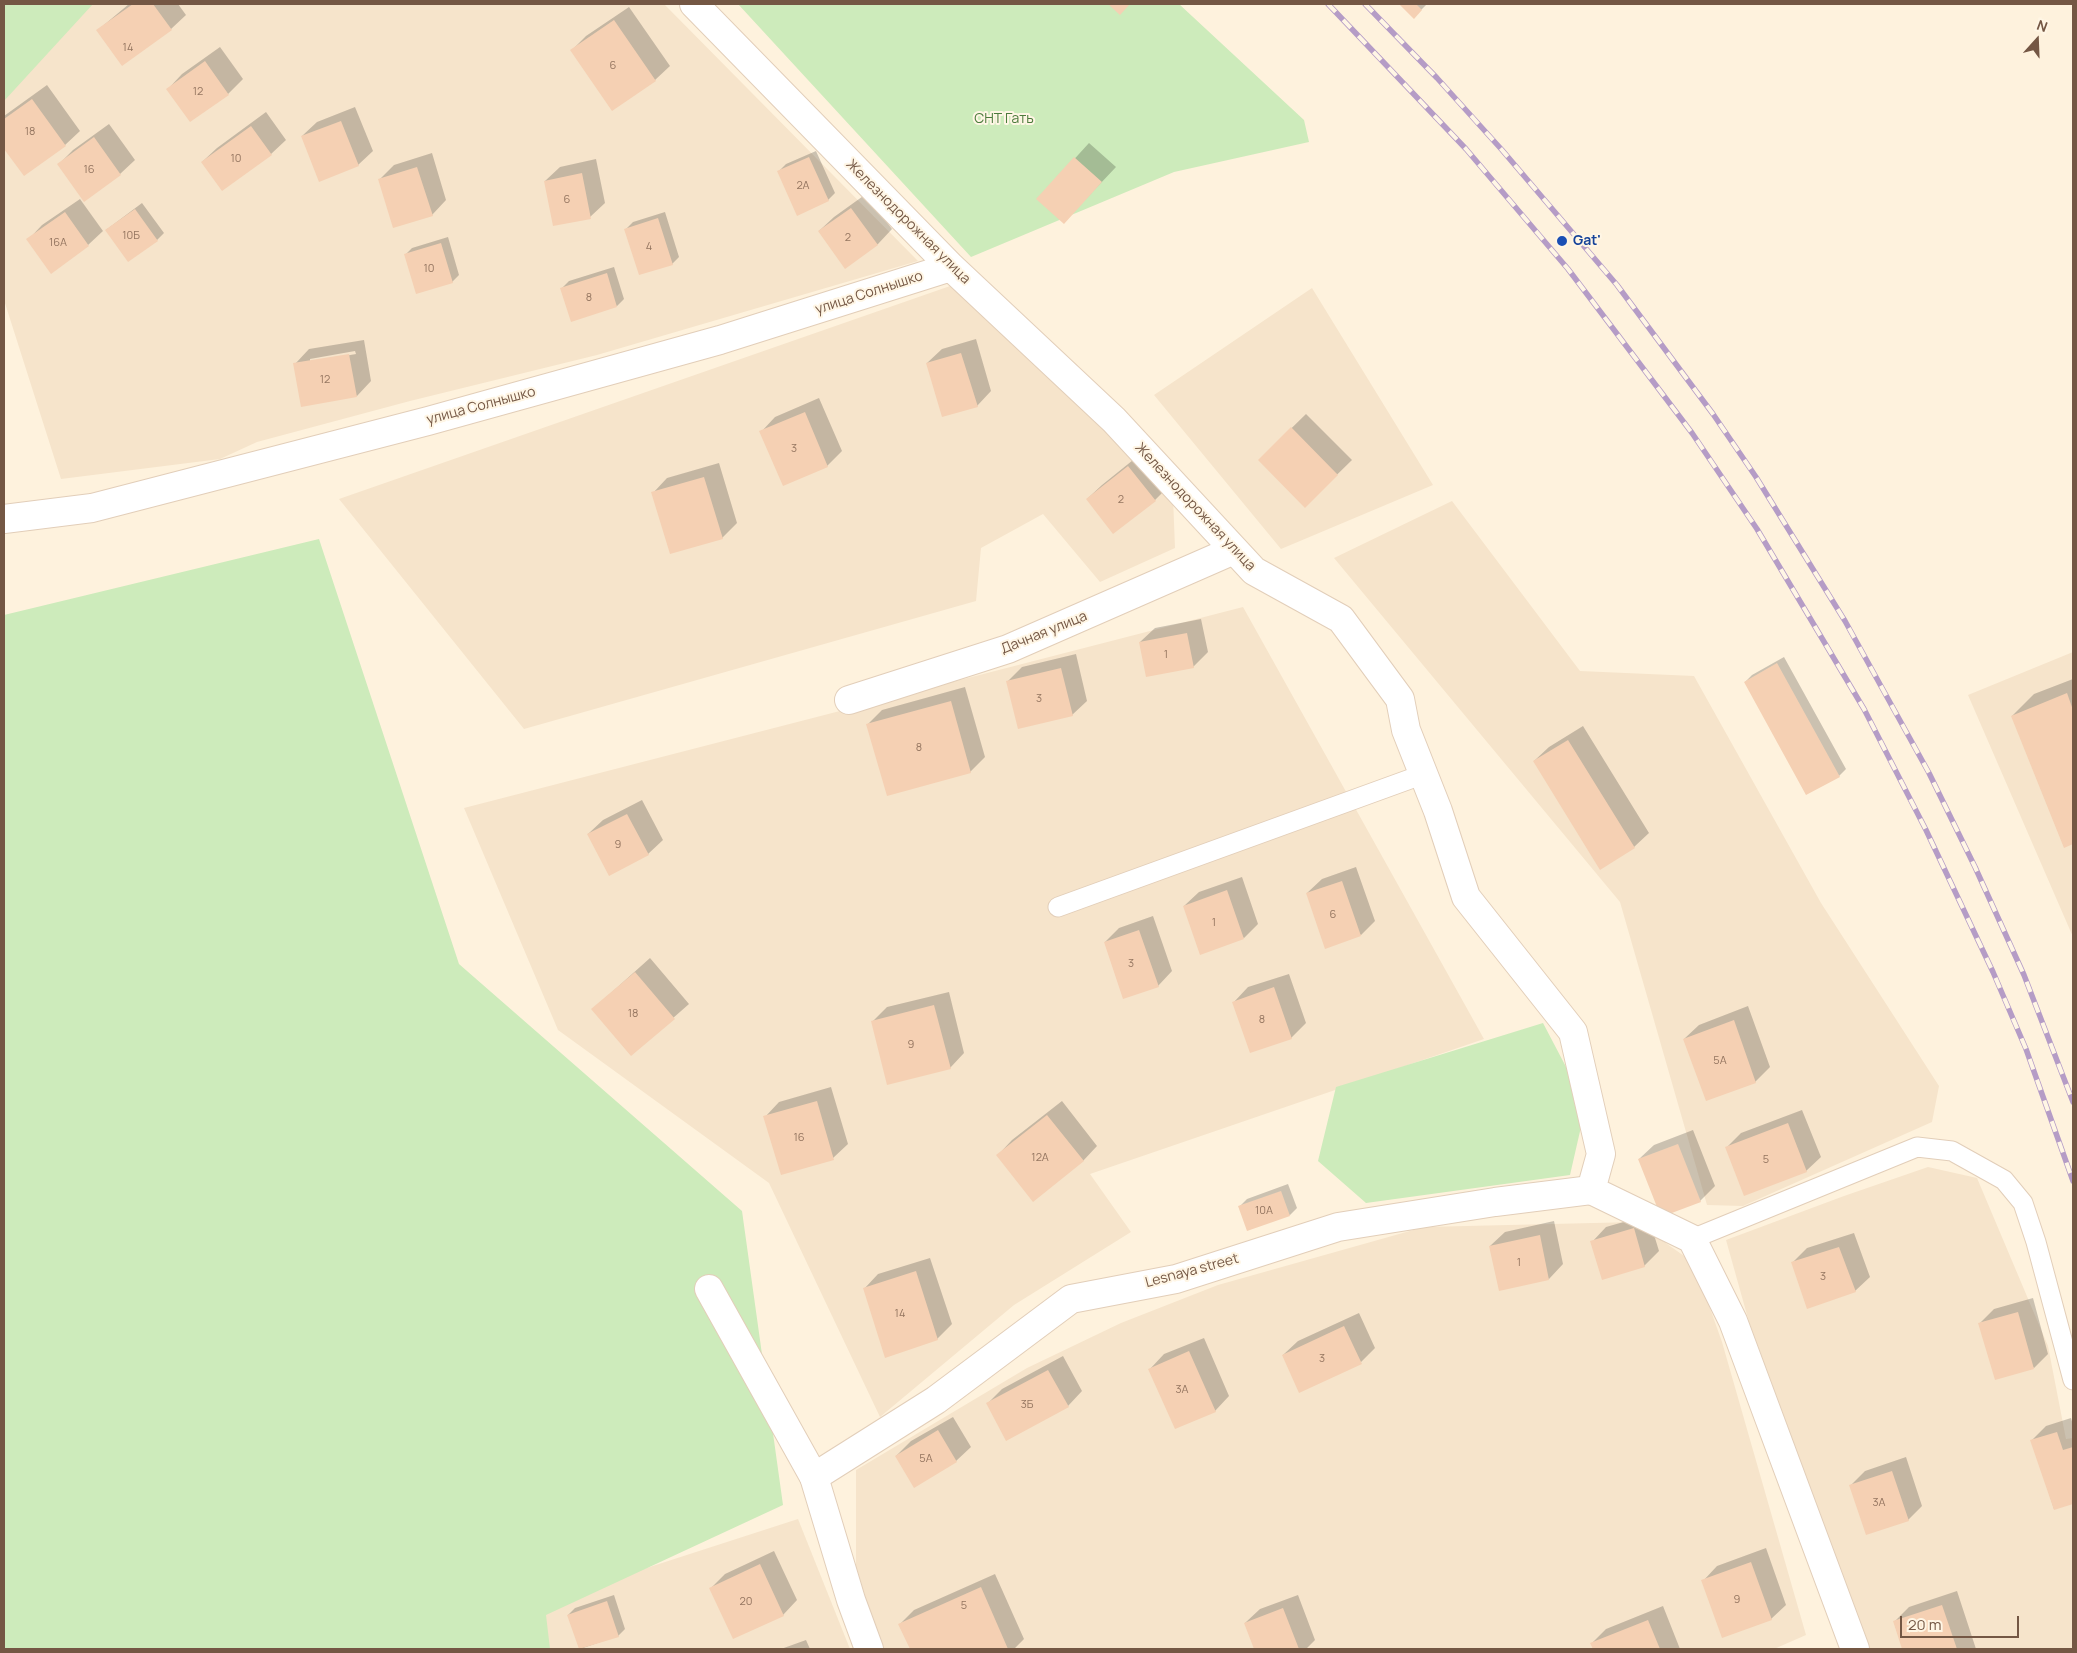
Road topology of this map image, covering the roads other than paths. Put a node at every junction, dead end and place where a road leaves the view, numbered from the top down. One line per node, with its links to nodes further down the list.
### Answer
1 (694, 4): 2 (street, Железнодорожная улица)
2 (951, 267): 3 (street, улица Солнышко); 4 (street, Железнодорожная улица)
3 (4, 519)
4 (1234, 550): 5 (street, Дачная улица); 6 (street, Железнодорожная улица)
5 (849, 700)
6 (1424, 774): 7 (lane); 8 (street, Железнодорожная улица)
7 (1058, 907)
8 (1591, 1190): 9 (street); 12 (street, Lesnaya street)
9 (1692, 1239): 11 (lane); 13 (street)
10 (709, 1289): 12 (street)
11 (2073, 1380)
12 (814, 1477): 14 (street)
13 (1846, 1646)
14 (869, 1649)

